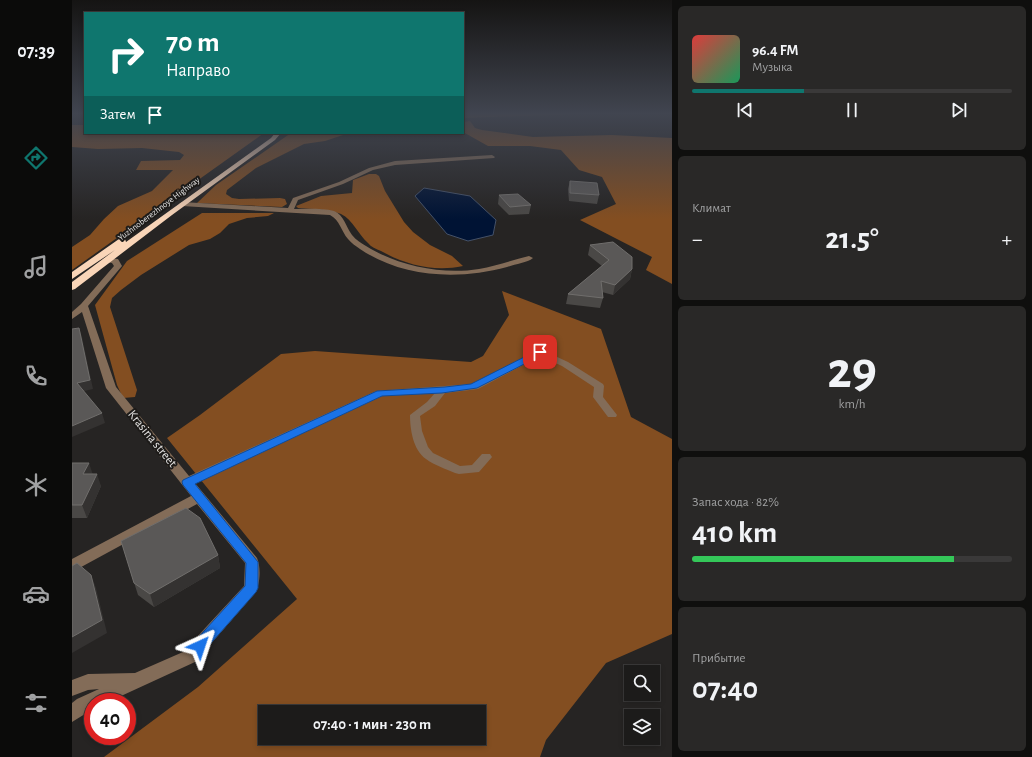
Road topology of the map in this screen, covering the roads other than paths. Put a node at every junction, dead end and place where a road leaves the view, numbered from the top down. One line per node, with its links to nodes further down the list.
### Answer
1 (252, 148): 4 (highway, Yuzhnoberezhnoye Highway)
2 (258, 148): 4 (highway, Yuzhnoberezhnoye Highway)
3 (492, 158): 6 (street)
4 (231, 165): 5 (highway, Yuzhnoberezhnoye Highway); 7 (highway, Yuzhnoberezhnoye Highway)
5 (182, 204): 6 (street); 7 (highway, Yuzhnoberezhnoye Highway)
6 (290, 210): 8 (street)
7 (104, 258): 9 (highway, Yuzhnoberezhnoye Highway); 10 (highway, Yuzhnoberezhnoye Highway); 11 (street)
8 (529, 258)
9 (72, 276)
10 (72, 287)
11 (84, 306): 12 (street); 16 (street, Krasina street)
12 (72, 316)
13 (442, 390): 14 (street); 15 (street); 16 (street)
14 (612, 415)
15 (486, 457)
16 (187, 482): 17 (street, Krasina street)
17 (199, 497): 18 (street); 19 (street, Krasina street)
18 (72, 566)
19 (139, 680): 20 (street); 21 (street, Krasina street)
20 (72, 688)
21 (72, 714)

